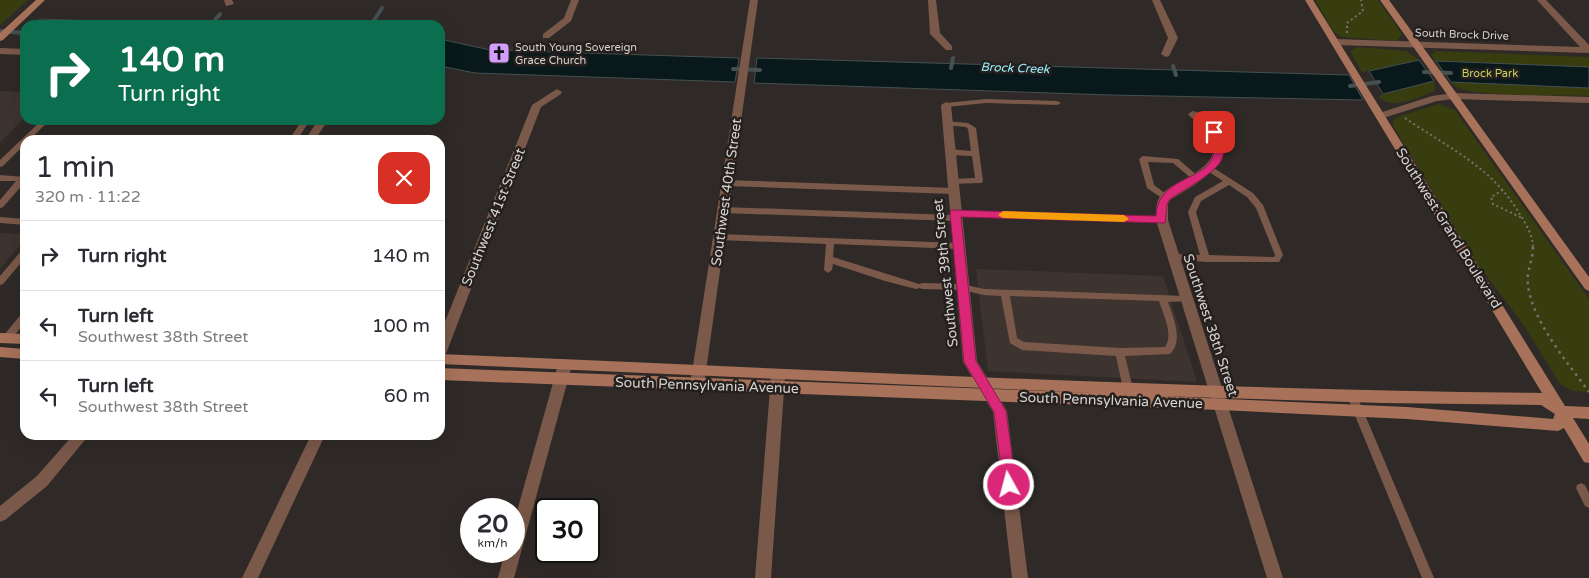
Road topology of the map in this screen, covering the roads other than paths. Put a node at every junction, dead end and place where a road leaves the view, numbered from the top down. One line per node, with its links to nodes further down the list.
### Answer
1 (41, 0): 10 (main road)
2 (574, 0): 9 (street)
3 (754, 0): 38 (street, Southwest 40th Street)
4 (932, 0): 13 (street)
5 (1156, 0): 17 (street)
6 (1309, 0): 11 (main road, Southwest Grand Boulevard)
7 (1384, 0): 12 (main road)
8 (1541, 0): 14 (street)
9 (546, 36)
10 (0, 38)
11 (1335, 42): 12 (street, South Brock Drive); 24 (main road, Southwest Grand Boulevard)
12 (1416, 45): 14 (street, South Brock Drive); 19 (main road)
13 (949, 48)
14 (1588, 50)
15 (0, 51): 16 (street)
16 (20, 52)
17 (1166, 54)
18 (557, 92): 62 (street, Southwest 41st Street)
19 (1454, 96): 20 (street); 24 (street); 56 (main road)
20 (1589, 100)
21 (1057, 103): 22 (lane)
22 (946, 105): 25 (street, Southwest 39th Street)
23 (1193, 114): 32 (street)
24 (1380, 116): 80 (main road, Southwest Grand Boulevard)
25 (947, 123): 29 (street, Southwest 39th Street); 30 (lane)
26 (41, 125): 27 (lane)
27 (30, 135)
28 (20, 145): 31 (lane)
29 (950, 152): 30 (lane); 39 (street, Southwest 39th Street)
30 (975, 154): 39 (lane)
31 (0, 164)
32 (1209, 168): 33 (street); 36 (lane)
33 (1195, 177): 40 (street); 40 (lane)
34 (0, 178): 35 (lane)
35 (20, 179)
36 (1230, 181): 52 (lane); 52 (lane)
37 (20, 182): 41 (lane)
38 (727, 183): 39 (lane); 42 (street, Southwest 40th Street)
39 (952, 187): 43 (street, Southwest 39th Street)
40 (1166, 197): 45 (street, Southwest 38th Street)
41 (0, 205)
42 (723, 210): 43 (lane); 47 (street, Southwest 40th Street)
43 (955, 215): 45 (lane); 49 (street, Southwest 39th Street)
44 (0, 220): 46 (lane)
45 (1162, 220): 50 (street, Southwest 38th Street)
46 (20, 222)
47 (719, 237): 48 (lane); 69 (street, Southwest 40th Street)
48 (830, 241): 49 (lane); 53 (lane)
49 (958, 246): 57 (street, Southwest 39th Street)
50 (1174, 257): 52 (lane); 60 (street, Southwest 38th Street)
51 (20, 258): 55 (lane)
52 (1206, 259)
53 (828, 260): 54 (lane); 57 (lane)
54 (828, 270)
55 (0, 282)
56 (1589, 286)
57 (962, 287): 58 (lane); 73 (street, Southwest 39th Street)
58 (1005, 293): 59 (lane); 66 (lane)
59 (1162, 298): 60 (lane); 66 (lane)
60 (1186, 299): 78 (street, Southwest 38th Street)
61 (20, 320): 63 (lane)
62 (445, 337)
63 (4, 338): 64 (main road)
64 (20, 339)
65 (0, 352): 67 (main road)
66 (1120, 352): 75 (lane)
67 (20, 354)
68 (445, 360): 70 (main road, South Pennsylvania Avenue)
69 (699, 371): 70 (main road, South Pennsylvania Avenue); 72 (main road, South Pennsylvania Avenue); 74 (street, Southwest 40th Street)
70 (563, 372): 71 (main road, South Pennsylvania Avenue); 74 (main road, South Pennsylvania Avenue); 87 (street)
71 (445, 374)
72 (778, 381): 73 (main road, South Pennsylvania Avenue); 74 (main road, South Pennsylvania Avenue); 76 (main road, South Pennsylvania Avenue); 92 (street)
73 (981, 381): 75 (main road, South Pennsylvania Avenue); 76 (street, Southwest 39th Street)
74 (697, 385)
75 (1128, 389): 78 (main road, South Pennsylvania Avenue)
76 (990, 396): 78 (main road, South Pennsylvania Avenue); 93 (street, Southwest 39th Street)
77 (1352, 396): 78 (main road, South Pennsylvania Avenue); 79 (lane); 80 (main road, South Pennsylvania Avenue)
78 (1218, 397): 79 (main road, South Pennsylvania Avenue); 94 (street, Southwest 38th Street)
79 (1358, 410): 80 (main road, South Pennsylvania Avenue); 95 (lane)
80 (1563, 412): 81 (main road, South Pennsylvania Avenue); 84 (main road, Southwest Grand Boulevard)
81 (1589, 413)
82 (78, 440): 88 (street)
83 (316, 440): 90 (street)
84 (1589, 458)
85 (1580, 488): 86 (lane)
86 (1589, 503)
87 (525, 507)
88 (0, 515)
89 (510, 563): 91 (street)
90 (250, 578)
91 (506, 578)
92 (763, 578)
93 (1020, 578)
94 (1275, 578)
95 (1428, 578)

